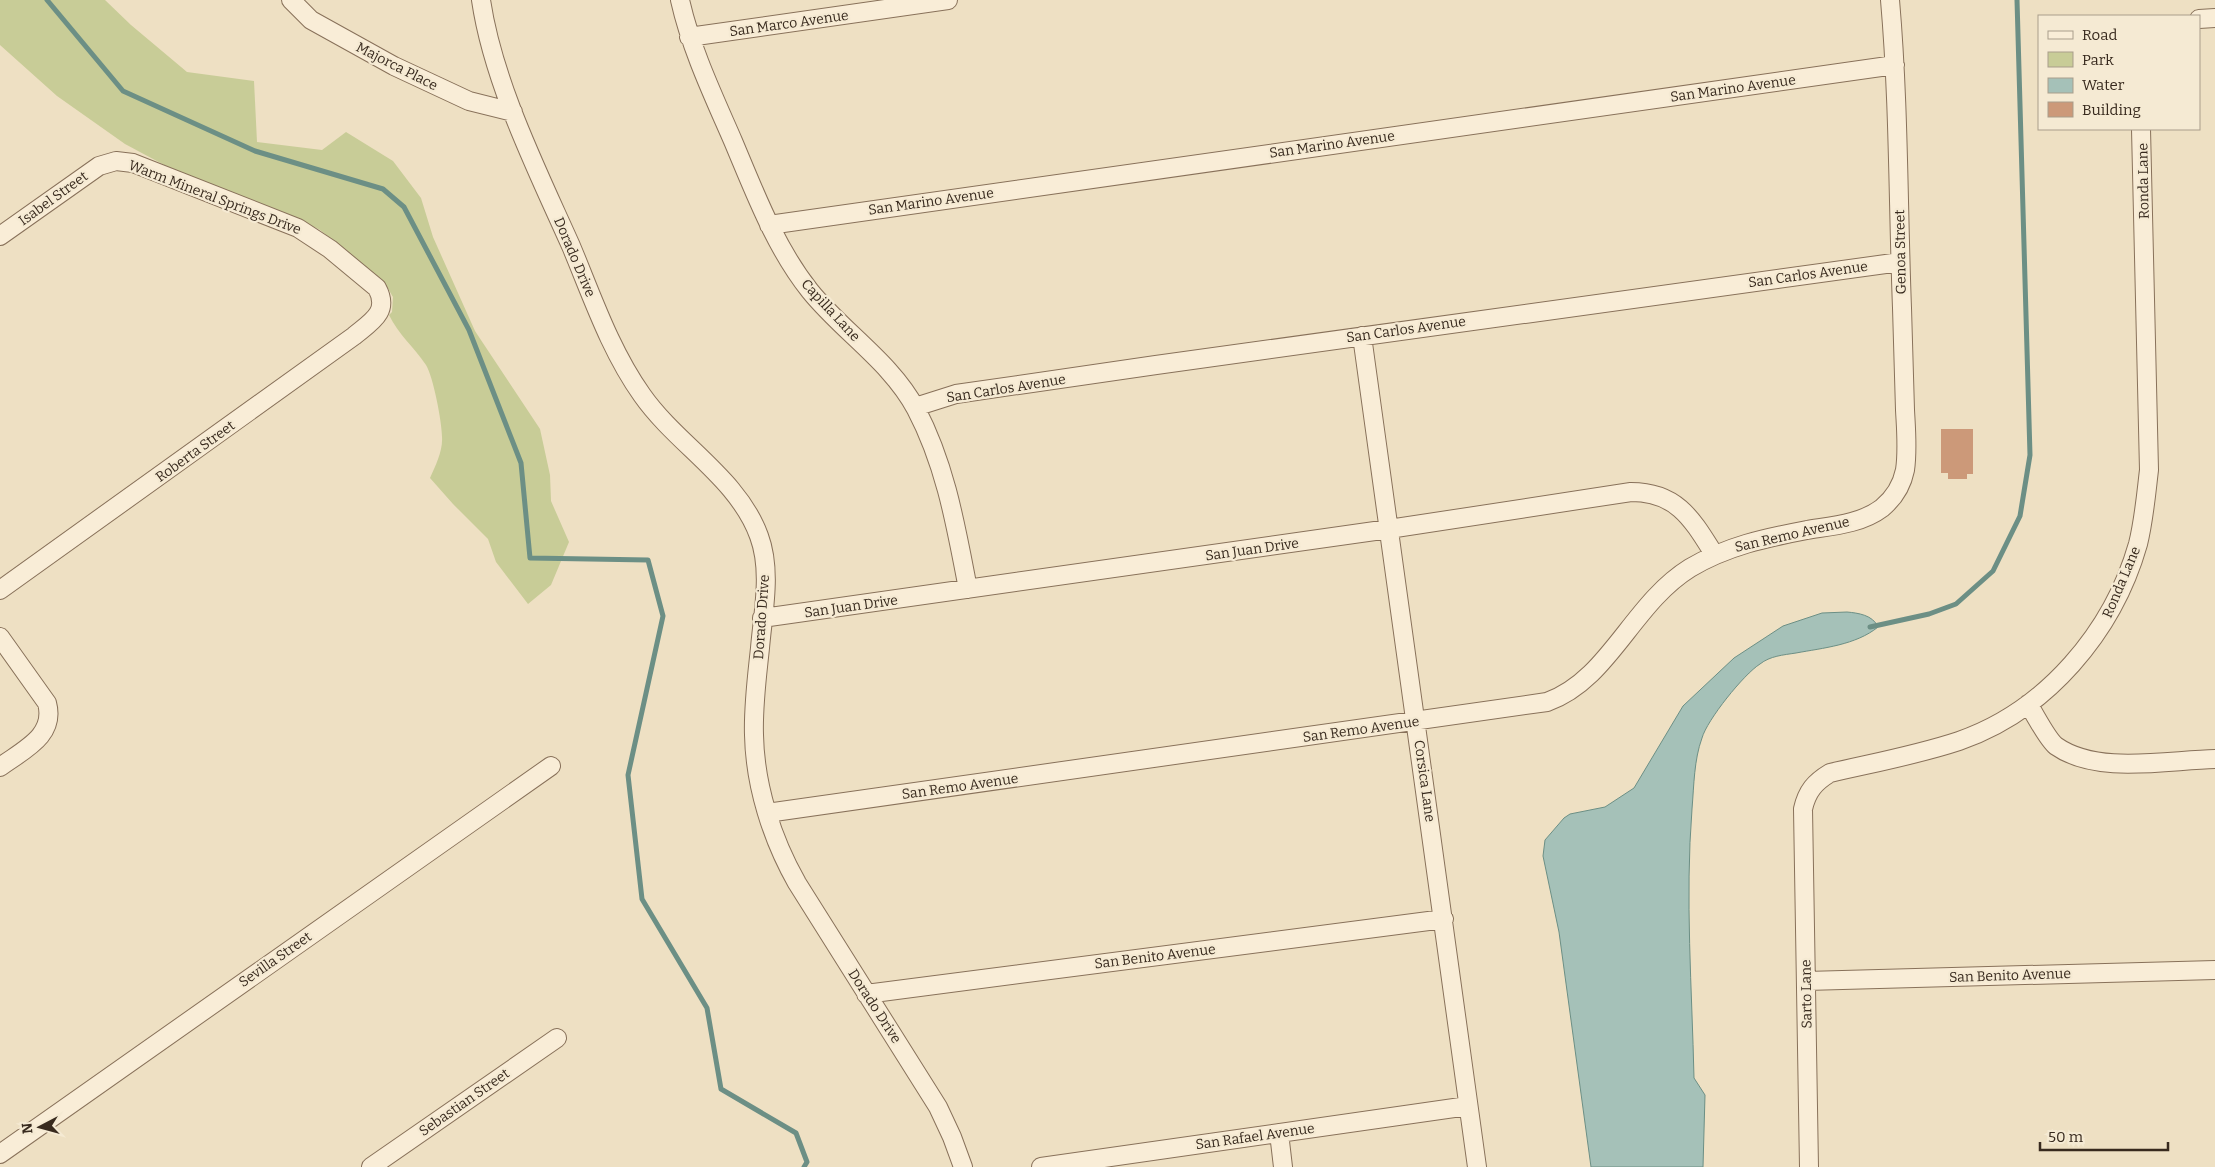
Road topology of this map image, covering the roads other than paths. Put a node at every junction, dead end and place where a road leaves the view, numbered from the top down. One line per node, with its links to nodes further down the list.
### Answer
1 (291, 0): 10 (street, Majorca Place)
2 (481, 0): 10 (street, Dorado Drive)
3 (680, 0): 8 (street, Capilla Lane)
4 (948, 0): 8 (street, San Marco Avenue)
5 (1890, 0): 9 (street, Genoa Street)
6 (2215, 18): 7 (street)
7 (2200, 19)
8 (690, 37): 13 (street, Capilla Lane)
9 (1895, 65): 13 (street, San Marino Avenue); 15 (street, Genoa Street)
10 (514, 112): 24 (street, Dorado Drive)
11 (2141, 130): 26 (street, Ronda Lane)
12 (107, 163): 14 (street, Isabel Street); 16 (street, Warm Mineral Springs Drive)
13 (769, 225): 18 (street, Capilla Lane)
14 (0, 236)
15 (1900, 262): 17 (street, San Carlos Avenue); 19 (street, Genoa Street)
16 (382, 304): 22 (street, Roberta Street)
17 (1362, 336): 18 (street, San Carlos Avenue); 20 (street, Corsica Lane)
18 (915, 408): 23 (street, Capilla Lane)
19 (1890, 501): 21 (street, San Remo Avenue)
20 (1389, 529): 21 (street, San Juan Drive); 23 (street, San Juan Drive); 27 (street, Corsica Lane)
21 (1714, 554): 27 (street, San Remo Avenue)
22 (0, 590)
23 (968, 590): 24 (street, San Juan Drive)
24 (762, 618): 31 (street, Dorado Drive)
25 (0, 637): 30 (street)
26 (2028, 704): 28 (street); 32 (street, Ronda Lane)
27 (1417, 722): 31 (street, San Remo Avenue); 33 (street, Corsica Lane)
28 (2215, 759)
29 (551, 766): 40 (street, Sevilla Street)
30 (0, 767)
31 (767, 813): 36 (street, Dorado Drive)
32 (1803, 822): 35 (street, Sarto Lane)
33 (1444, 920): 36 (street, San Benito Avenue); 38 (street, Corsica Lane)
34 (2215, 970): 35 (street, San Benito Avenue)
35 (1806, 981): 46 (street, Sarto Lane)
36 (866, 994): 42 (street, Dorado Drive)
37 (557, 1038): 41 (street, Sebastian Street)
38 (1468, 1106): 39 (street, San Rafael Avenue); 45 (street, Corsica Lane)
39 (1279, 1133): 43 (street, San Rafael Avenue); 44 (street)
40 (0, 1154)
41 (371, 1167)
42 (963, 1167)
43 (1041, 1167)
44 (1283, 1167)
45 (1477, 1167)
46 (1809, 1167)

